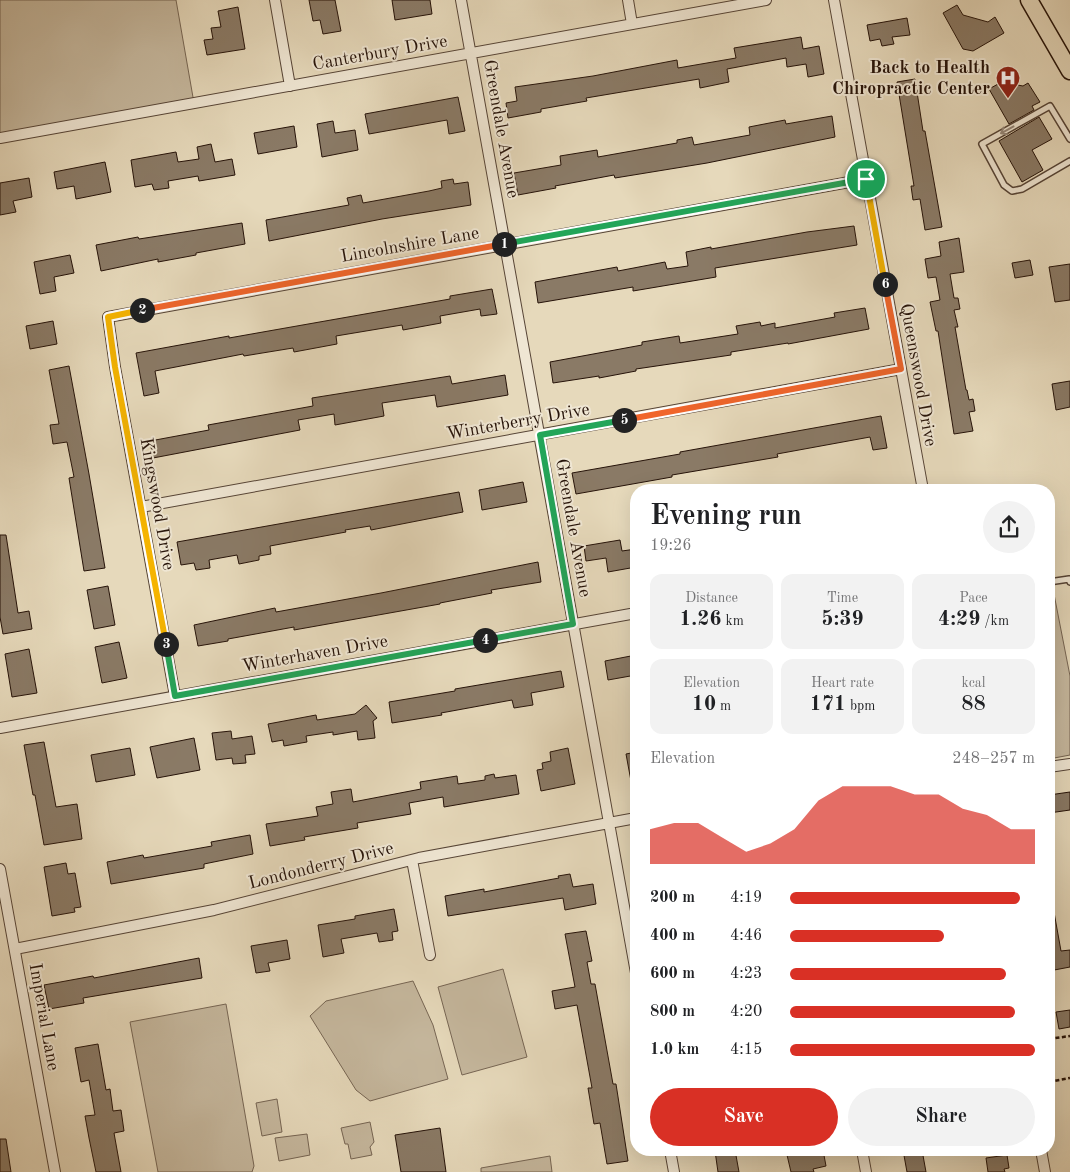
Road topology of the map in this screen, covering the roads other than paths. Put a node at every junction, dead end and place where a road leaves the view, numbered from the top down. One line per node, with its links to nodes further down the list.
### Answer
1 (275, 0): 10 (street)
2 (461, 0): 8 (street, Greendale Avenue)
3 (628, 0): 7 (street)
4 (766, 0): 7 (street, Canterbury Drive)
5 (834, 0): 14 (street, Queenswood Drive)
6 (1029, 0): 9 (highway)
7 (632, 24): 8 (street, Canterbury Drive)
8 (471, 54): 10 (street, Canterbury Drive); 15 (street, Greendale Avenue)
9 (1070, 71)
10 (290, 86): 11 (street, Canterbury Drive)
11 (0, 138)
12 (1070, 139): 13 (lane, one-way to 13)
13 (1070, 161)
14 (866, 179): 15 (street, Lincolnshire Lane); 17 (street, Queenswood Drive)
15 (506, 244): 16 (street, Lincolnshire Lane); 18 (street, Greendale Avenue)
16 (108, 317): 20 (street, Kingswood Drive)
17 (901, 369): 18 (street, Winterberry Drive); 19 (street, Queenswood Drive)
18 (540, 435): 20 (street, Winterberry Drive); 24 (street, Greendale Avenue)
19 (921, 484)
20 (141, 507): 25 (street, Kingswood Drive)
21 (1055, 581): 22 (lane)
22 (1070, 582)
23 (630, 614): 24 (street, Winterhaven Drive)
24 (573, 624): 25 (street, Winterhaven Drive); 30 (street, Greendale Avenue)
25 (175, 696): 26 (street, Winterhaven Drive)
26 (0, 728)
27 (1070, 764): 28 (street)
28 (1055, 766)
29 (630, 819): 30 (street, Londonderry Drive)
30 (609, 823): 31 (street, Londonderry Drive); 33 (street, Greendale Avenue)
31 (412, 860): 34 (street, Londonderry Drive); 35 (street)
32 (0, 869): 34 (street, Imperial Lane)
33 (630, 940)
34 (15, 949): 39 (street, Imperial Lane)
35 (430, 955)
36 (671, 1156): 40 (street)
37 (863, 1156): 41 (street)
38 (1042, 1156): 42 (street)
39 (55, 1172)
40 (674, 1172)
41 (866, 1172)
42 (1045, 1172)

